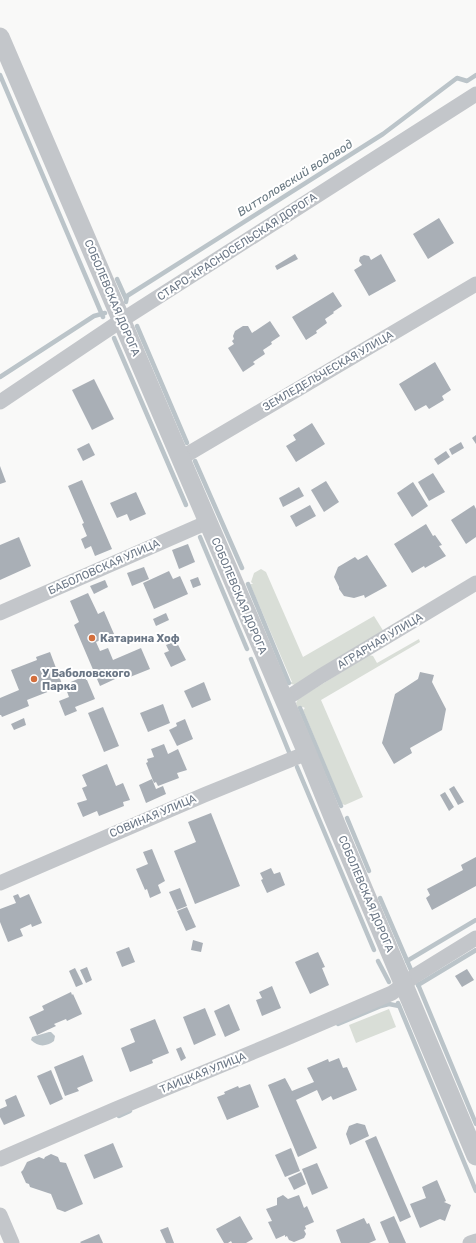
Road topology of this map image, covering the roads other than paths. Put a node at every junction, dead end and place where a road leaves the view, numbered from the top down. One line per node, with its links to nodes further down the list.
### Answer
1 (0, 37): 4 (street, СОБОЛЕВСКАЯ ДОРОГА)
2 (476, 94): 4 (street, СТАРО-КРАСНОСЕЛЬСКАЯ ДОРОГА)
3 (476, 284): 6 (street, ЗЕМЛЕДЕЛЬЧЕСКАЯ УЛИЦА)
4 (122, 320): 5 (street, СТАРО-КРАСНОСЕЛЬСКАЯ ДОРОГА); 6 (street, СОБОЛЕВСКАЯ ДОРОГА)
5 (0, 402)
6 (181, 458): 7 (street, СОБОЛЕВСКАЯ ДОРОГА)
7 (208, 522): 9 (street, БАБОЛОВСКАЯ УЛИЦА); 10 (street, СОБОЛЕВСКАЯ ДОРОГА)
8 (476, 583): 10 (street, АГРАРНАЯ УЛИЦА)
9 (0, 613)
10 (284, 700): 11 (street, СОБОЛЕВСКАЯ ДОРОГА)
11 (307, 753): 12 (street, СОВИНАЯ УЛИЦА); 14 (street, СОБОЛЕВСКАЯ ДОРОГА)
12 (0, 883)
13 (476, 938): 14 (street, ТАИЦКАЯ УЛИЦА)
14 (404, 984): 15 (street, СОБОЛЕВСКАЯ ДОРОГА); 16 (street, ТАИЦКАЯ УЛИЦА)
15 (476, 1156)
16 (0, 1159)
17 (0, 1215): 19 (street)
18 (476, 1241): 20 (street)
19 (12, 1243)
20 (470, 1243)

